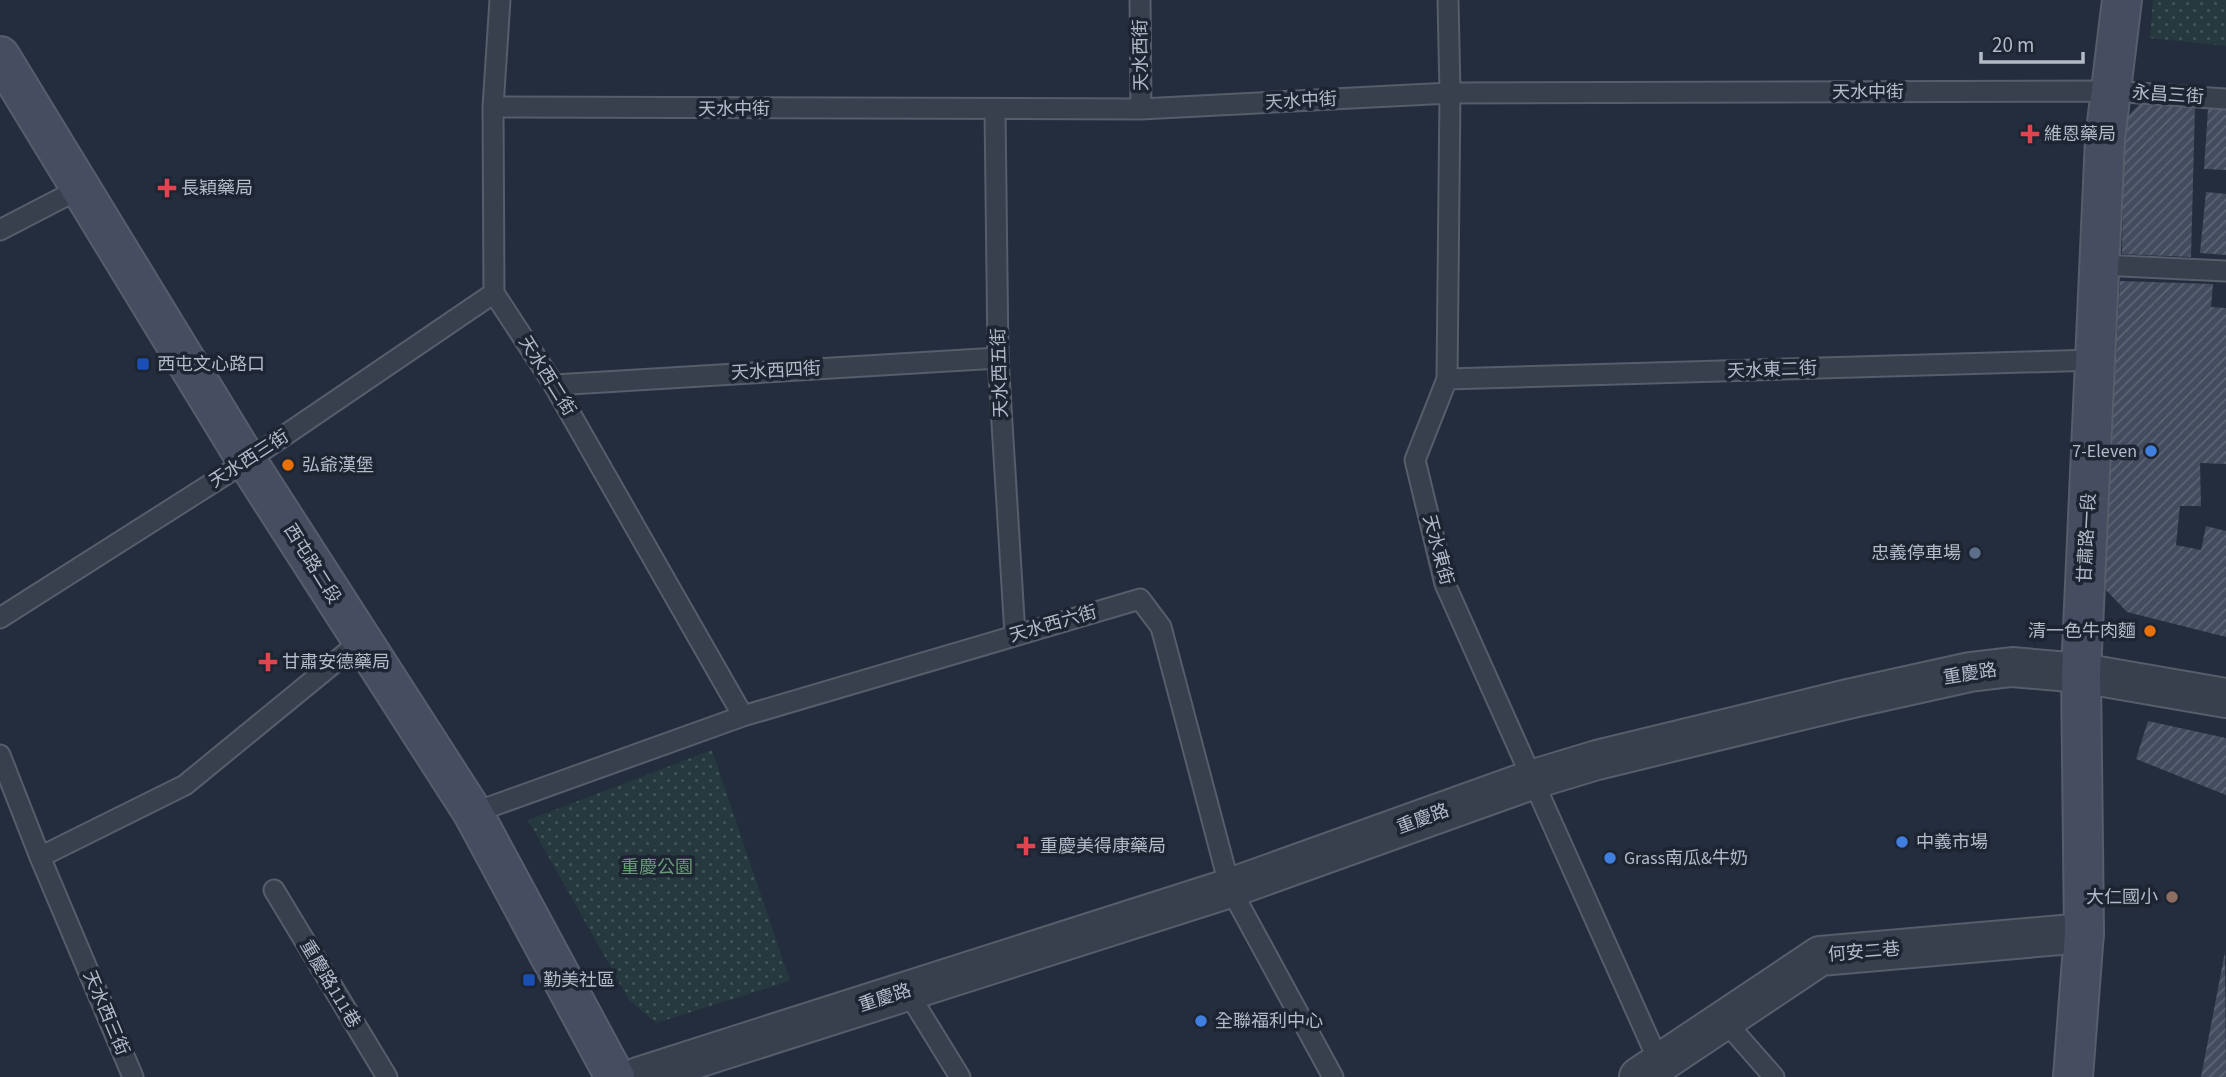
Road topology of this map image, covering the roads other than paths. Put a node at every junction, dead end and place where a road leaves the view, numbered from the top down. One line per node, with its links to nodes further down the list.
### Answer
1 (500, 0): 9 (lane)
2 (1140, 0): 10 (lane, 天水西街)
3 (1448, 0): 7 (lane, 天水東街)
4 (2122, 0): 6 (street, 甘肅路一段)
5 (0, 56): 12 (street, 西屯路二段)
6 (2110, 92): 7 (lane, 天水中街); 8 (lane, 永昌三街); 14 (street, 甘肅路一段)
7 (1450, 93): 10 (lane, 天水中街); 19 (lane, 天水東街)
8 (2226, 99)
9 (493, 107): 11 (lane, 天水中街); 16 (lane)
10 (1141, 109): 11 (lane, 天水中街)
11 (995, 110): 17 (lane, 天水西五街)
12 (81, 188): 13 (lane); 21 (street, 西屯路二段)
13 (0, 230)
14 (2101, 265): 15 (lane); 18 (street, 甘肅路一段)
15 (2226, 271)
16 (494, 293): 20 (lane, 天水西二街); 21 (lane, 天水西三街)
17 (998, 358): 20 (lane, 天水西四街); 23 (lane, 天水西五街)
18 (2096, 360): 19 (lane, 天水東二街); 25 (street, 甘肅路一段)
19 (1447, 379): 29 (lane, 天水東街)
20 (554, 385): 27 (lane, 天水西二街)
21 (247, 461): 22 (lane, 天水西三街); 24 (street, 西屯路二段)
22 (0, 618)
23 (1014, 635): 27 (lane, 天水西六街); 32 (lane, 天水西六街)
24 (361, 641): 30 (street, 西屯路二段); 31 (lane)
25 (2081, 673): 26 (street, 重慶路); 29 (street, 重慶路); 34 (street, 甘肅路一段)
26 (2226, 698)
27 (743, 716): 30 (lane, 天水西六街)
28 (0, 754): 31 (lane, 天水西三街)
29 (1534, 779): 32 (street, 重慶路); 37 (lane, 天水東街)
30 (473, 813): 40 (street, 西屯路二段)
31 (40, 857): 38 (lane, 天水西三街)
32 (1230, 888): 35 (street, 重慶路); 43 (lane, 天水西六街)
33 (274, 891): 39 (lane, 重慶路111巷)
34 (2084, 933): 36 (street, 何安二巷); 45 (street, 甘肅路一段)
35 (907, 991): 41 (street, 重慶路); 42 (lane)
36 (1723, 1020): 37 (street, 何安二巷); 44 (lane)
37 (1649, 1069)
38 (133, 1077)
39 (387, 1077)
40 (615, 1077)
41 (638, 1077)
42 (960, 1077)
43 (1333, 1077)
44 (1774, 1077)
45 (2074, 1077)

